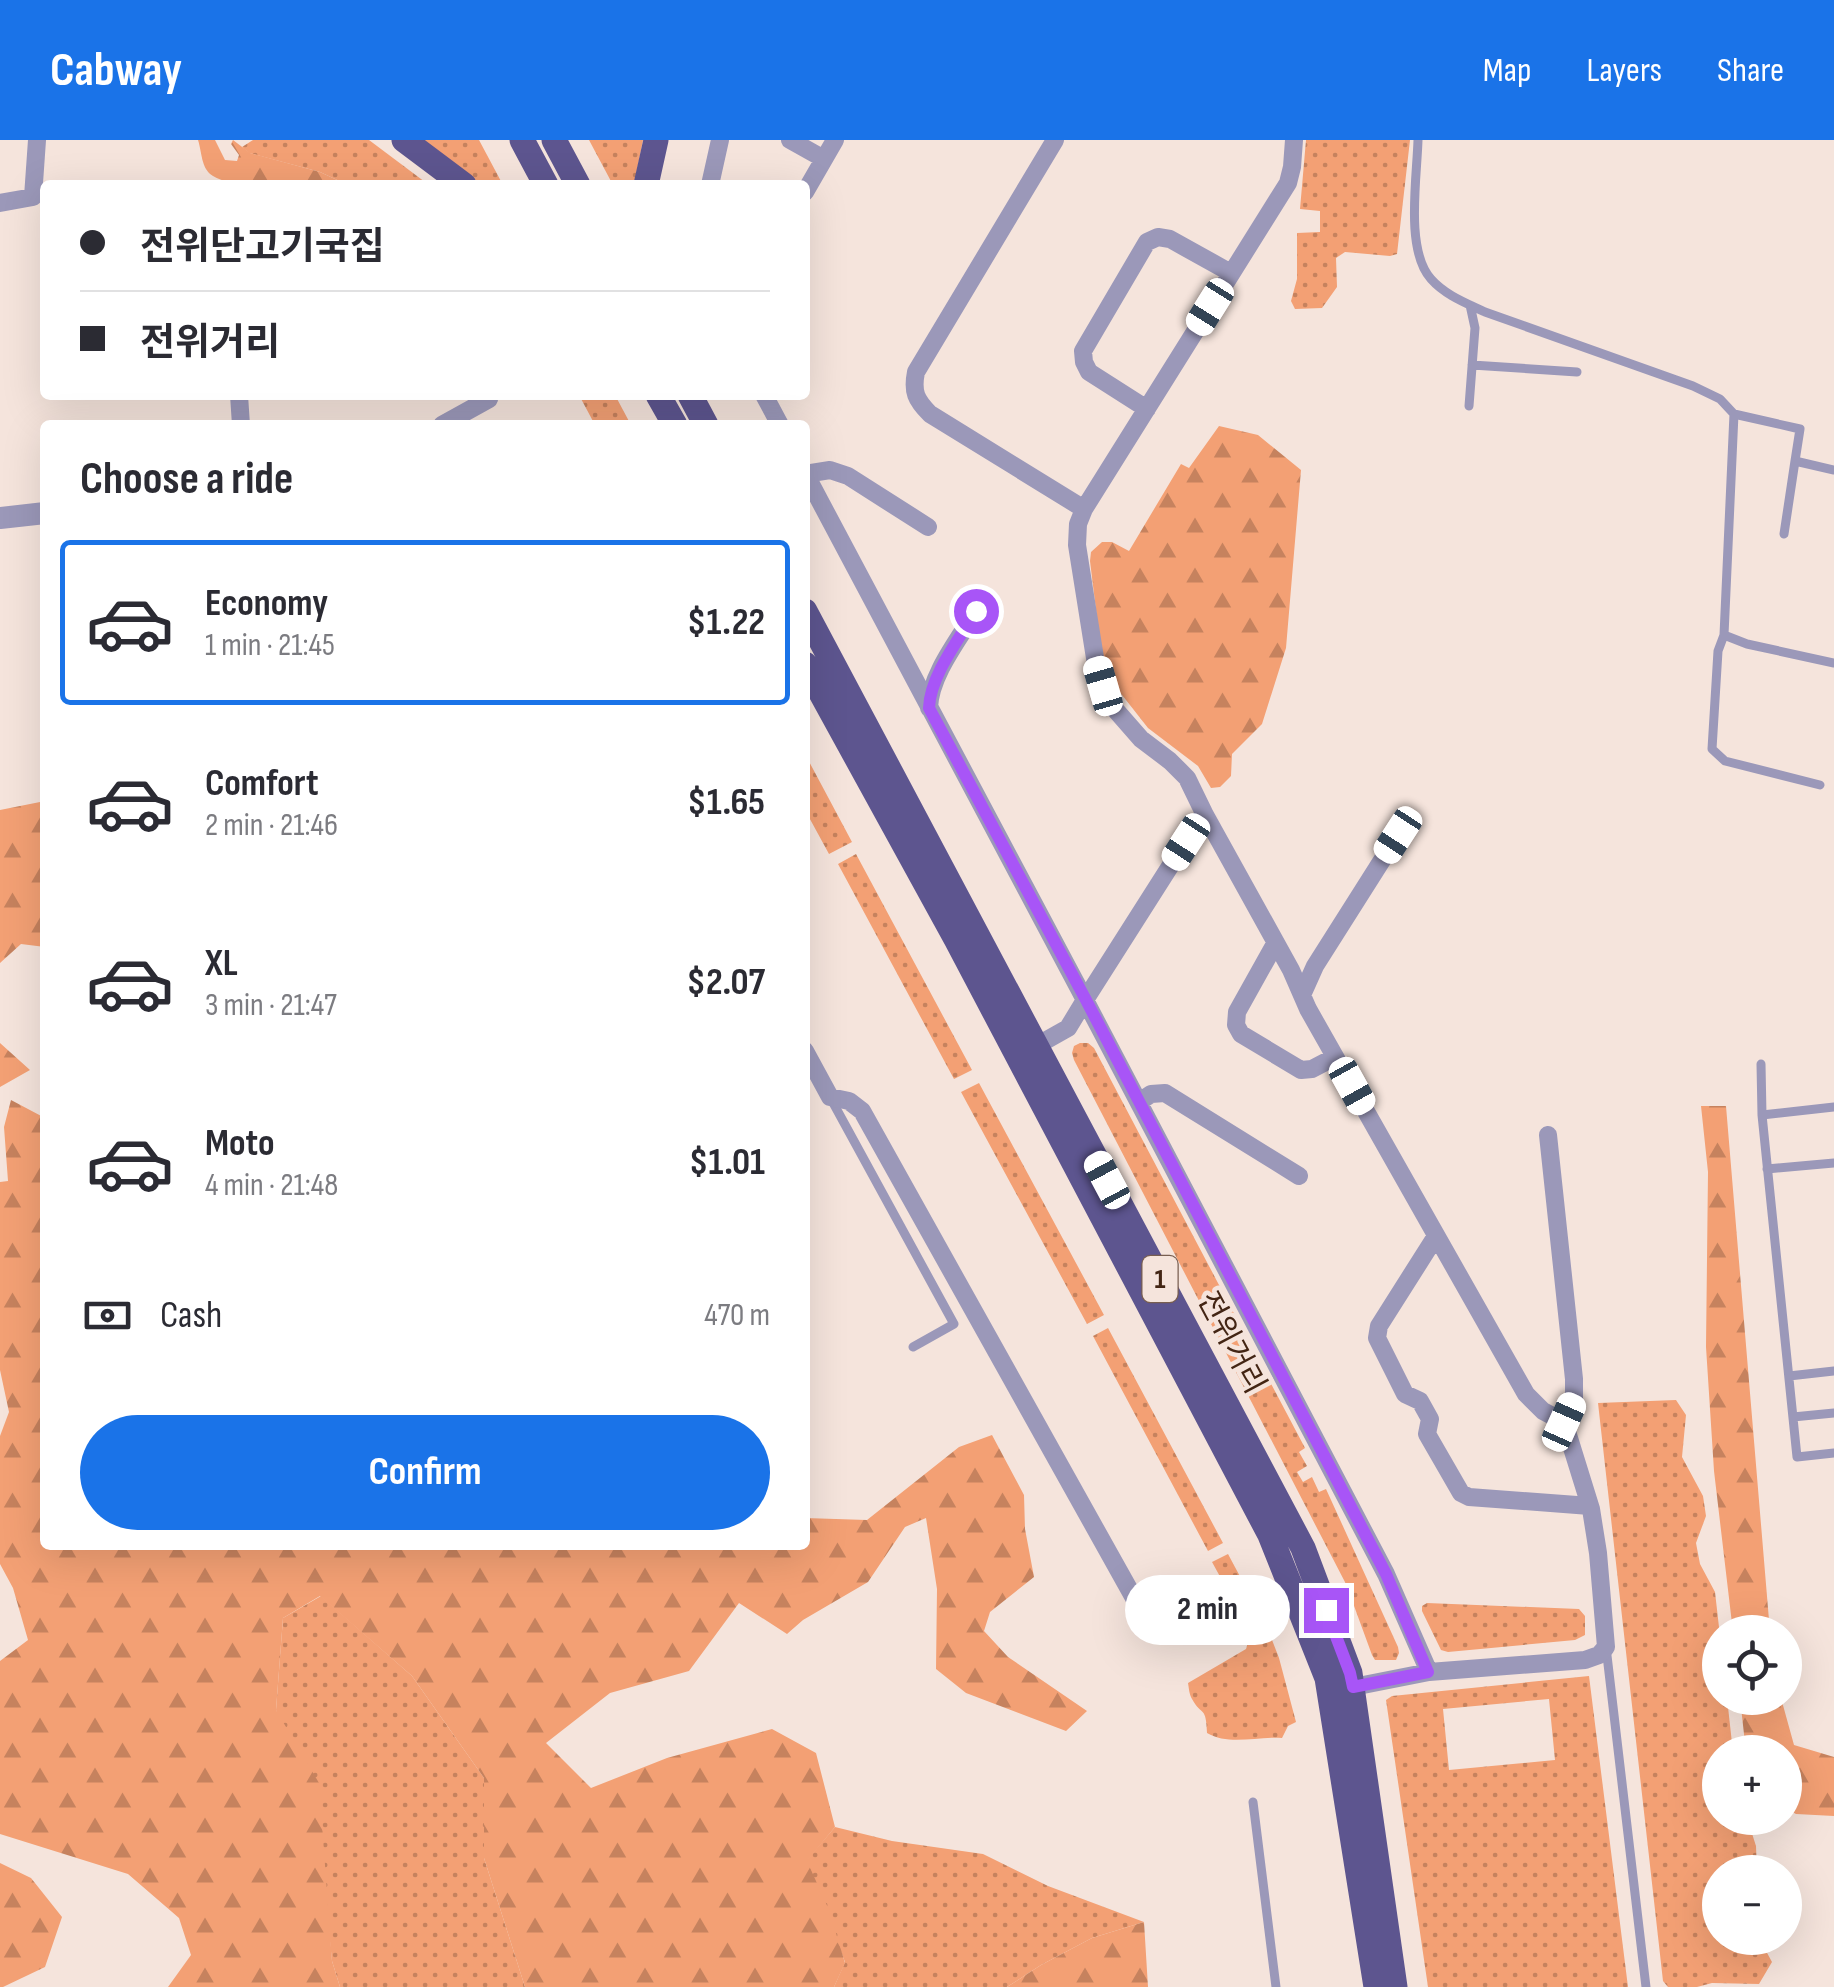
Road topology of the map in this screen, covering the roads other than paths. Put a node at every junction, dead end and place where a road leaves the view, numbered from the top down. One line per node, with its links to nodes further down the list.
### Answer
1 (37, 140): 19 (street)
2 (404, 140): 13 (main road)
3 (522, 140): 14 (main road)
4 (554, 140): 15 (main road)
5 (656, 140): 16 (main road)
6 (720, 140): 17 (street)
7 (790, 140): 12 (street)
8 (835, 140): 12 (street)
9 (1055, 140): 34 (street)
10 (1294, 140): 21 (street)
11 (1418, 140): 22 (lane)
12 (824, 160): 18 (street)
13 (457, 180)
14 (543, 180)
15 (575, 180)
16 (647, 180)
17 (711, 180)
18 (810, 184)
19 (39, 197): 20 (street)
20 (0, 203)
21 (1231, 274): 27 (street); 27 (street)
22 (1470, 305): 23 (lane); 28 (lane)
23 (1472, 366): 24 (lane); 26 (lane)
24 (1577, 372)
25 (488, 400): 29 (street)
26 (1469, 406)
27 (1146, 409): 34 (street)
28 (1734, 414): 30 (lane); 41 (lane)
29 (451, 420)
30 (1795, 460): 31 (lane); 38 (lane)
31 (1834, 470)
32 (810, 472): 37 (street)
33 (810, 482): 44 (street)
34 (1084, 509): 46 (street)
35 (40, 513): 36 (street)
36 (0, 518)
37 (928, 528)
38 (1784, 534)
39 (976, 611): 44 (street)
40 (810, 620): 51 (main road, 전위거리 / 1)
41 (1724, 635): 42 (lane); 45 (lane)
42 (1834, 663)
43 (810, 673): 78 (main road, 전위거리 / 1)
44 (929, 708): 50 (street)
45 (1820, 785)
46 (1204, 813): 48 (street); 50 (street)
47 (1398, 835): 49 (street)
48 (1275, 944): 49 (street); 52 (street)
49 (1302, 995): 52 (street)
50 (1086, 1000): 51 (street); 56 (street)
51 (1036, 1046): 75 (main road, 전위거리 / 1)
52 (1335, 1056): 63 (street)
53 (810, 1061): 55 (street)
54 (1762, 1064): 58 (lane)
55 (830, 1097): 64 (lane); 72 (street)
56 (1139, 1102): 62 (street); 74 (street)
57 (1834, 1107): 58 (lane)
58 (1762, 1115): 61 (lane)
59 (1548, 1135): 69 (street)
60 (1834, 1163): 61 (lane)
61 (1767, 1168): 66 (lane)
62 (1298, 1176)
63 (1436, 1236): 69 (street); 71 (street)
64 (912, 1347)
65 (1834, 1371): 66 (lane)
66 (1789, 1376): 68 (lane)
67 (1834, 1413): 68 (lane)
68 (1793, 1418): 70 (lane)
69 (1564, 1422): 71 (street)
70 (1834, 1453)
71 (1590, 1506): 73 (street)
72 (1152, 1632)
73 (1606, 1647): 74 (street); 80 (lane)
74 (1428, 1672): 75 (street)
75 (1353, 1687): 79 (main road, 전위거리 / 1)
76 (1253, 1802): 77 (lane)
77 (1276, 1987)
78 (1376, 1987)
79 (1395, 1987)
80 (1646, 1987)

